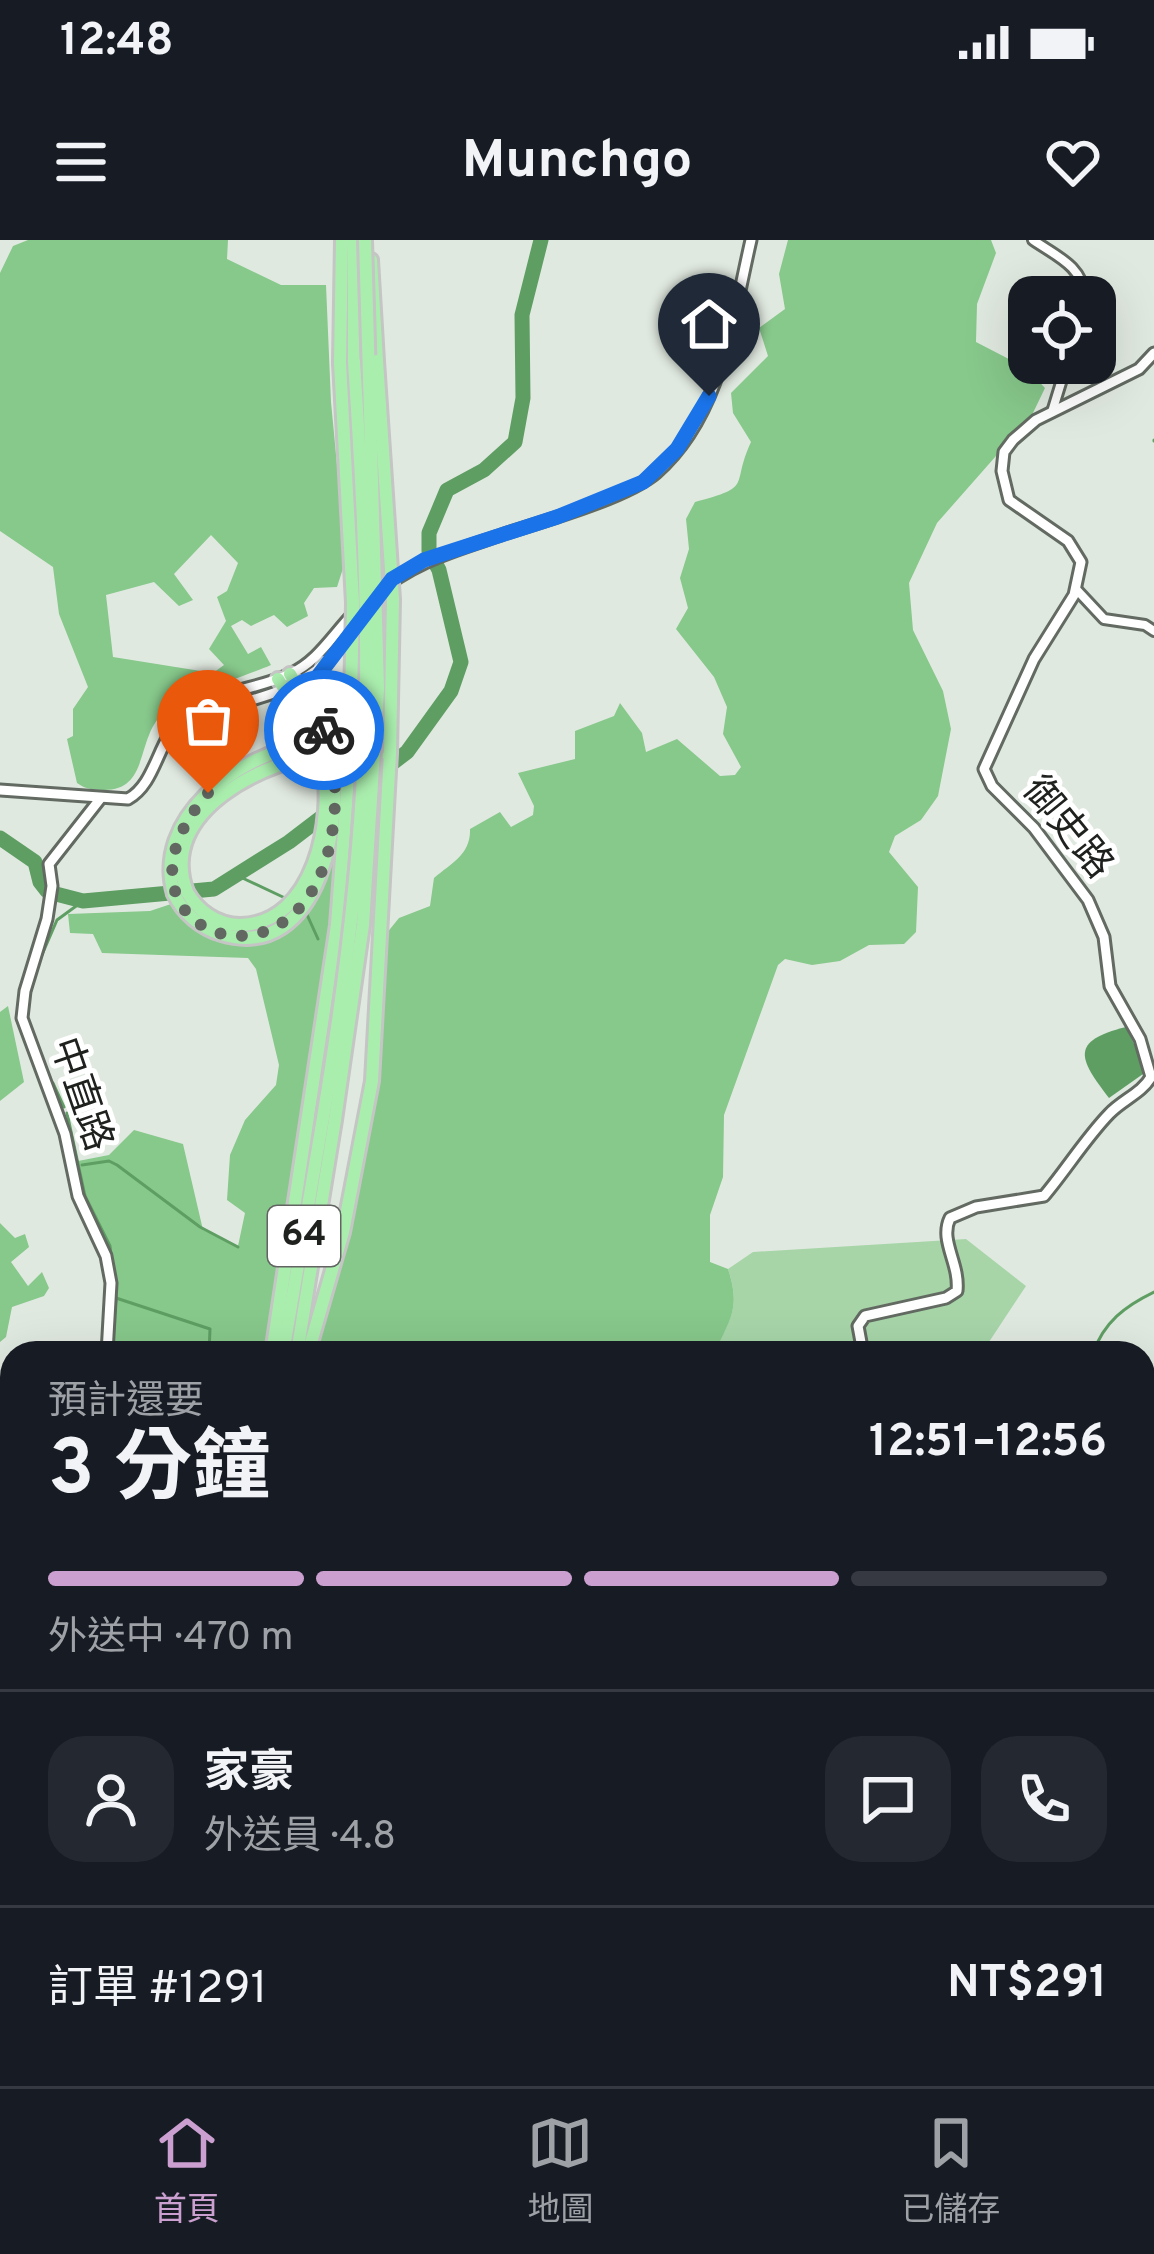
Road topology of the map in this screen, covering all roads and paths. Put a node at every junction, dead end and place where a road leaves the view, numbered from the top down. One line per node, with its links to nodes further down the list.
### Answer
1 (341, 240): 8 (highway)
2 (354, 240): 8 (highway, 64)
3 (367, 240): 18 (highway, bridge); 22 (highway, 64, bridge)
4 (752, 240): 12 (street)
5 (1033, 240): 6 (street)
6 (1080, 276)
7 (1154, 353): 10 (street)
8 (347, 363): 17 (highway, bridge); 22 (highway, 64, bridge)
9 (1061, 384): 10 (street)
10 (1052, 412): 11 (street)
11 (1076, 589): 13 (street); 28 (street, 御史路)
12 (381, 590): 14 (street); 15 (street)
13 (1154, 631)
14 (323, 665): 15 (street); 16 (highway)
15 (287, 681): 16 (highway); 19 (highway); 21 (street)
16 (316, 712): 19 (highway)
17 (350, 751): 18 (highway, bridge); 19 (highway, bridge); 22 (highway)
18 (390, 752): 27 (highway)
19 (330, 782)
20 (0, 790): 21 (street)
21 (100, 799): 23 (street, 中直路)
22 (322, 1118): 24 (highway); 25 (highway, 64); 26 (highway, 64)
23 (108, 1341)
24 (275, 1341)
25 (286, 1341)
26 (298, 1341)
27 (312, 1341)
28 (861, 1341)

